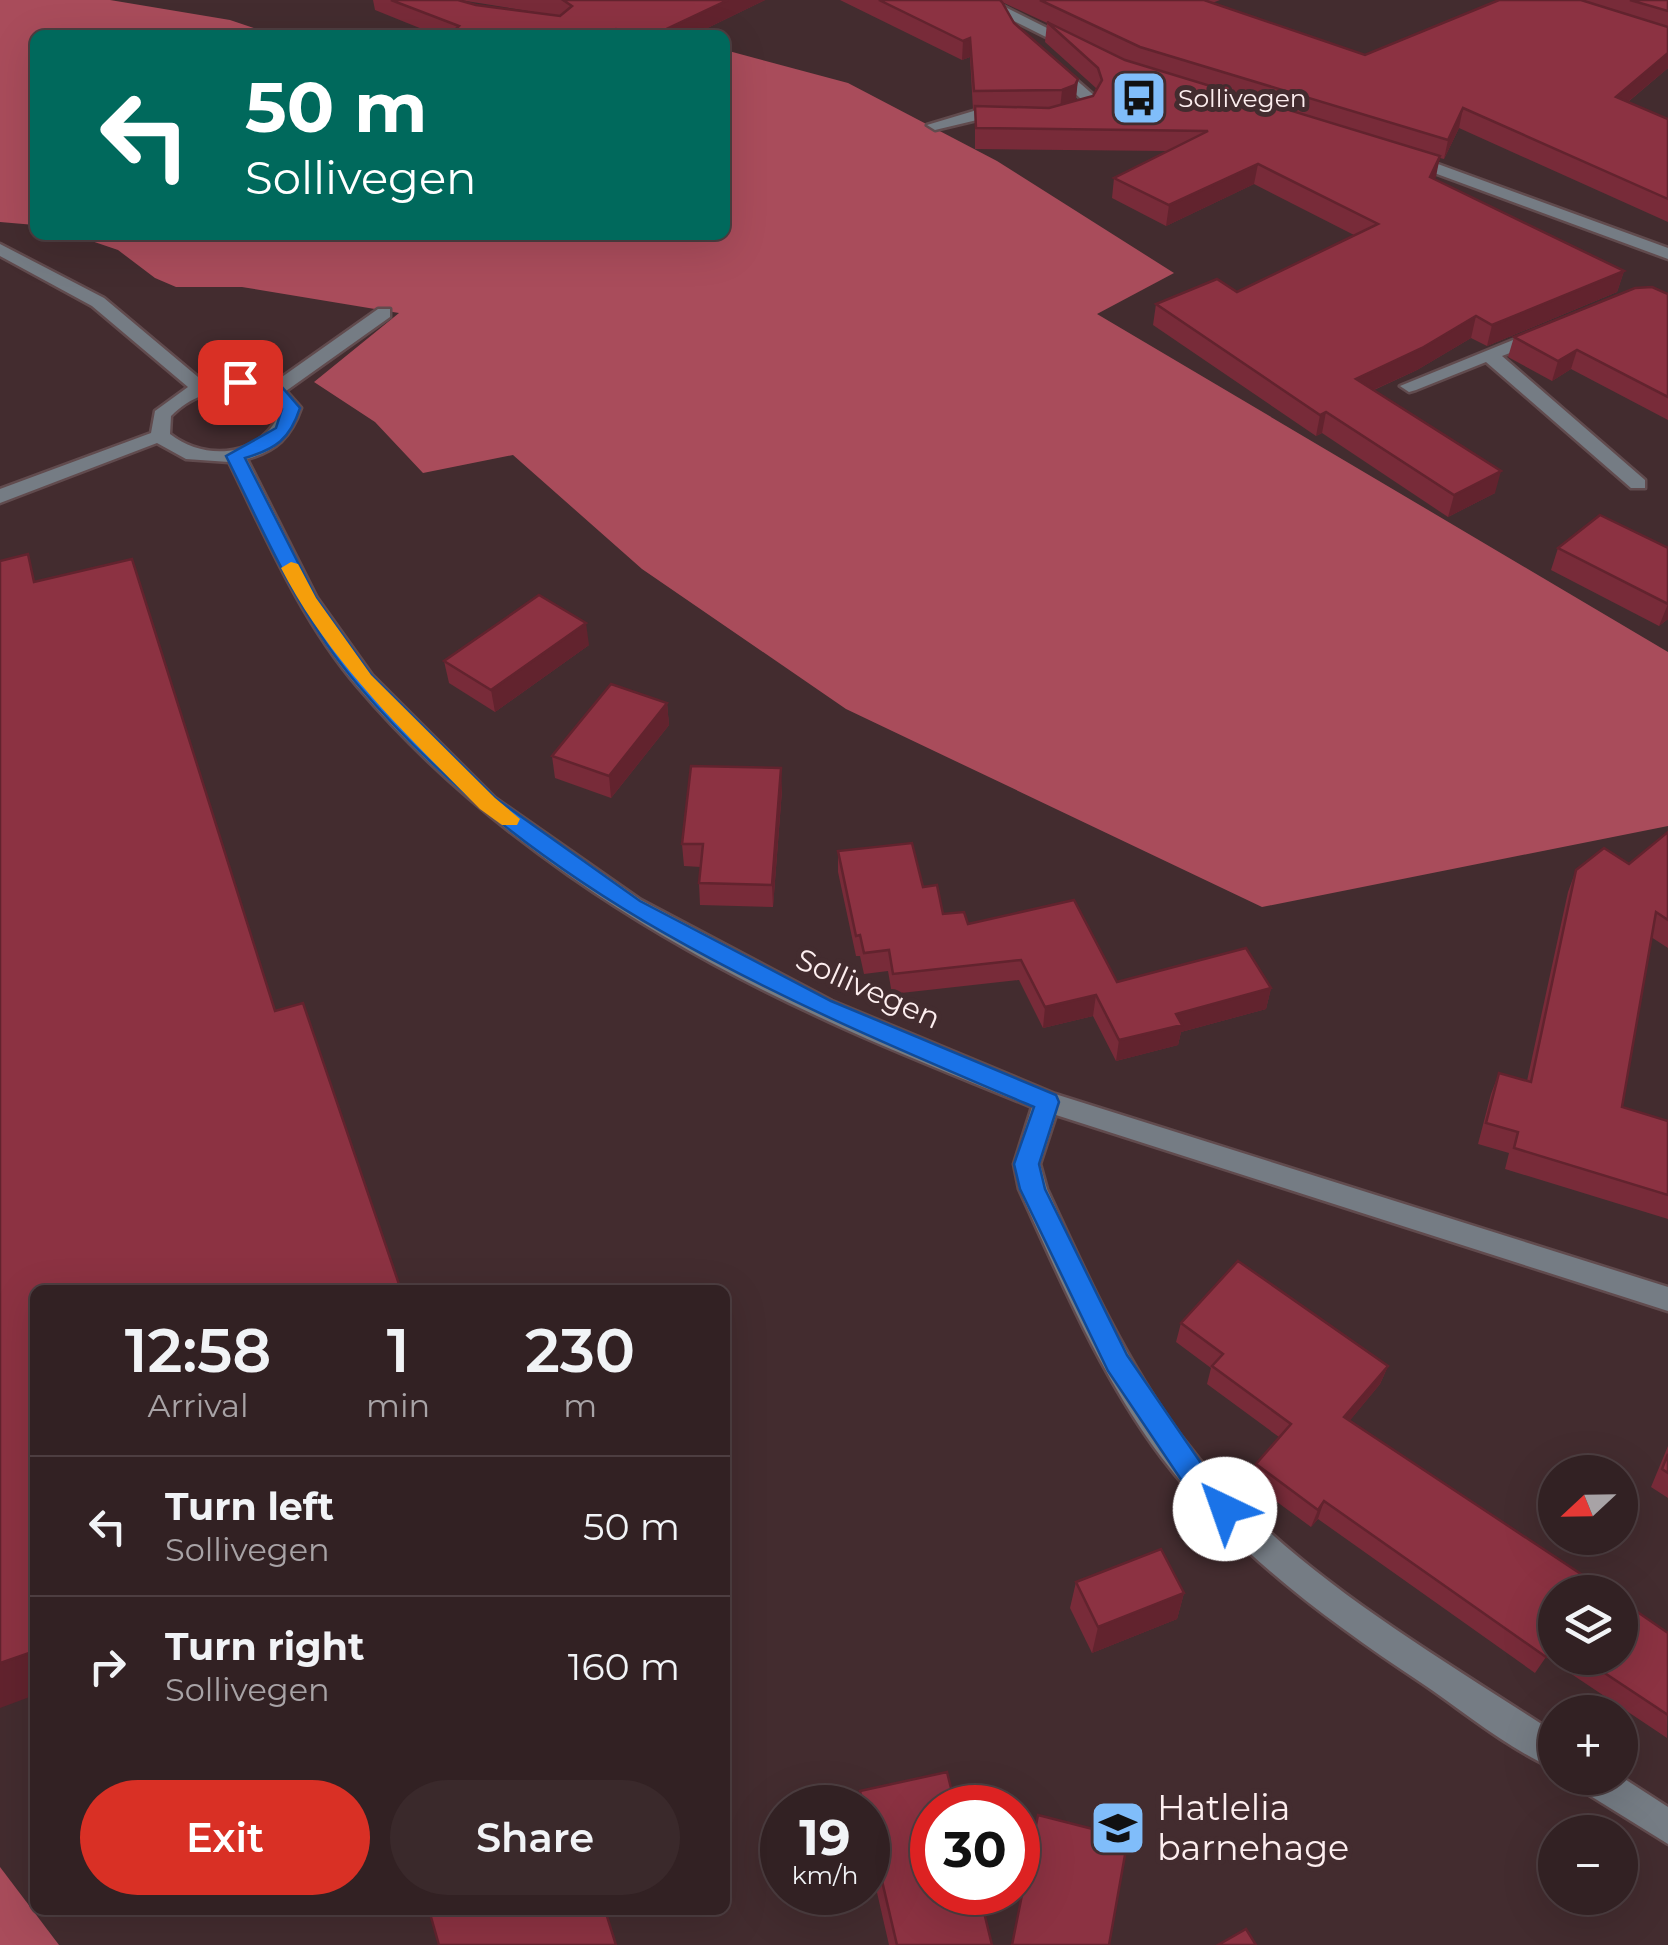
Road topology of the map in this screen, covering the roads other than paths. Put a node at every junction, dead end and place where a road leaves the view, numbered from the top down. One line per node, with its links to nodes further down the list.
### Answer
1 (979, 0): 2 (street)
2 (1010, 15): 3 (street); 5 (street)
3 (1096, 56)
4 (1017, 119): 6 (street)
5 (1055, 120)
6 (934, 124)
7 (1396, 154): 9 (street)
8 (0, 248): 14 (street)
9 (1668, 254)
10 (384, 313): 15 (street)
11 (1557, 328): 12 (street)
12 (1490, 356): 13 (street); 18 (street)
13 (1409, 386)
14 (200, 388): 15 (street); 16 (street)
15 (275, 390): 17 (street)
16 (160, 436): 17 (street); 19 (street)
17 (235, 456): 20 (street, Sollivegen)
18 (1638, 484)
19 (0, 497)
20 (1048, 1102): 21 (street, Sollivegen); 22 (street)
21 (1668, 1299)
22 (1538, 1741)
23 (1619, 1795): 24 (street)
24 (1668, 1828)

